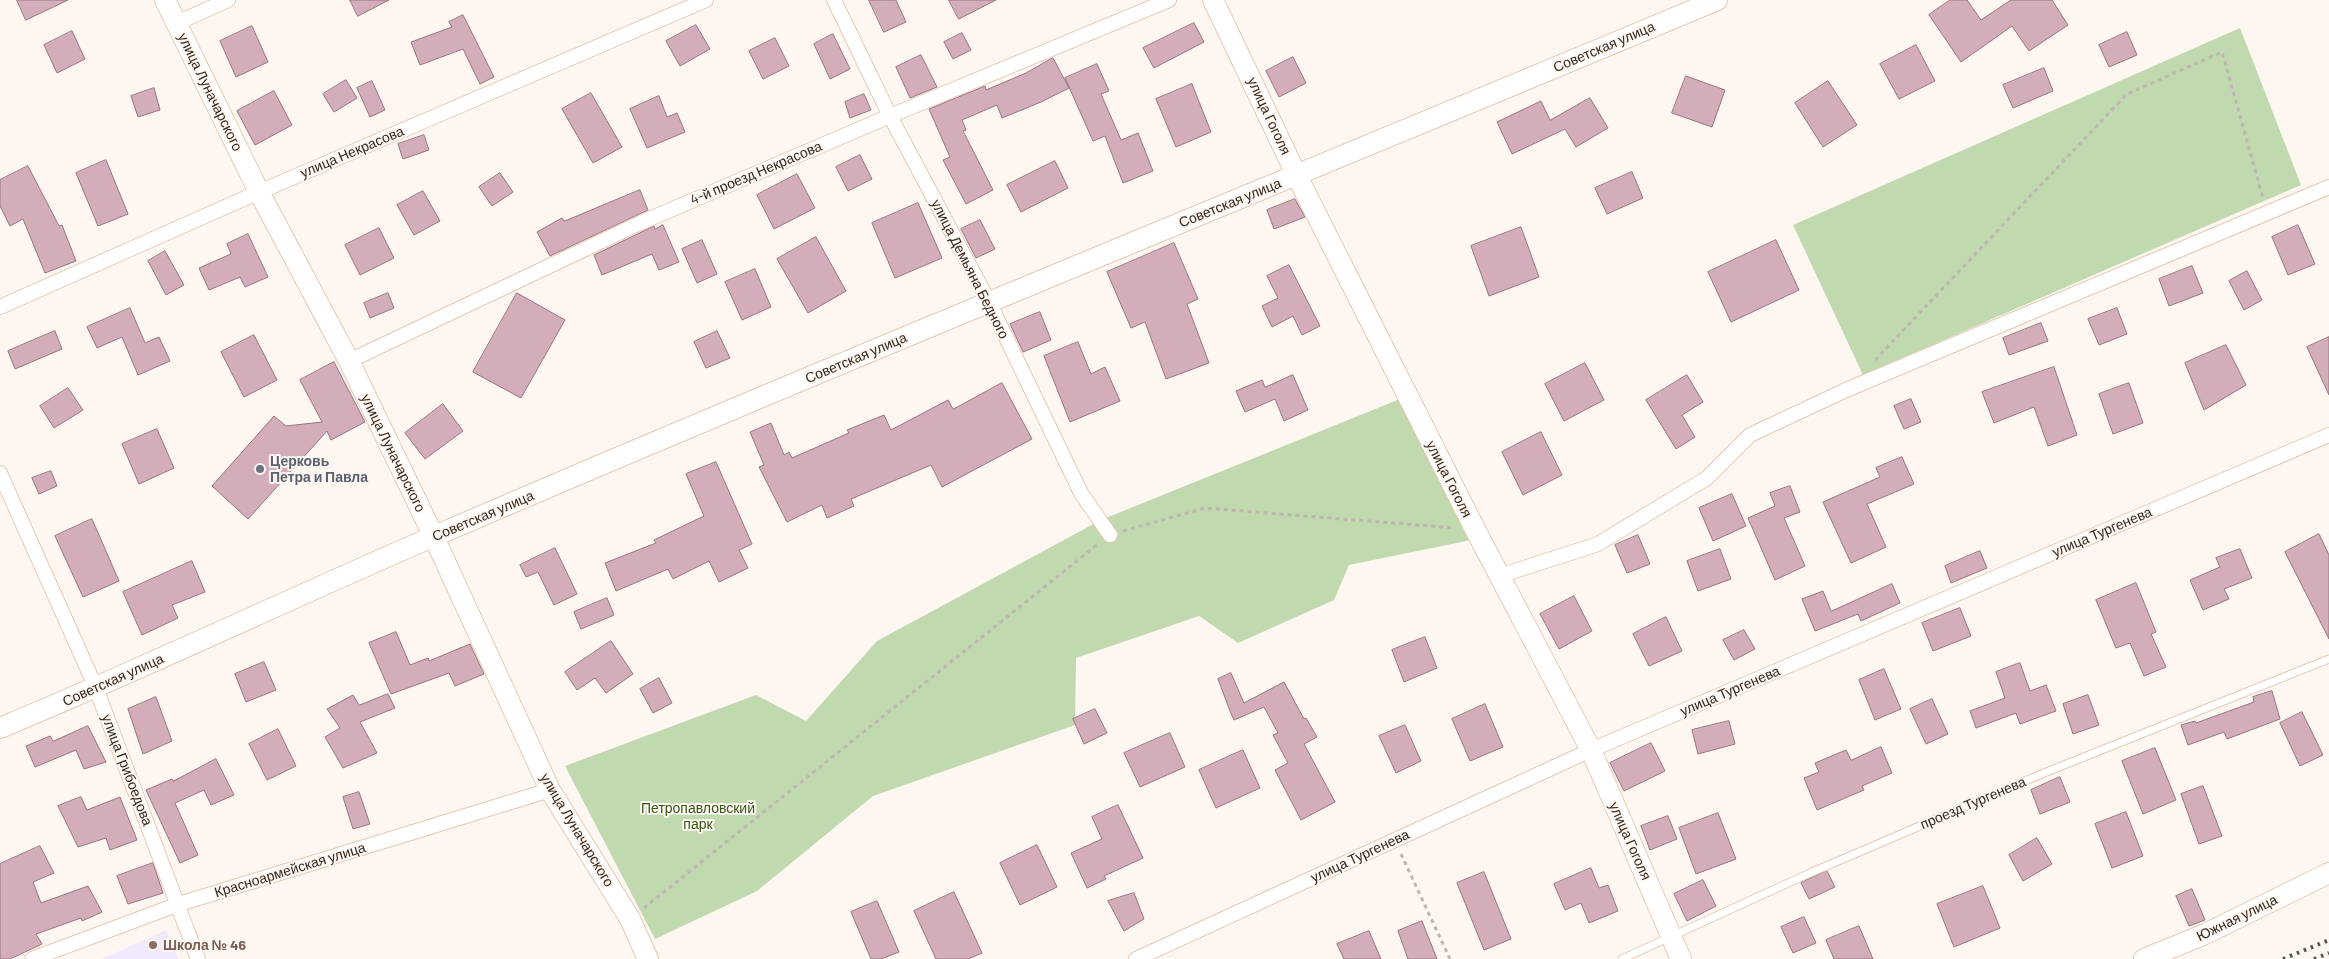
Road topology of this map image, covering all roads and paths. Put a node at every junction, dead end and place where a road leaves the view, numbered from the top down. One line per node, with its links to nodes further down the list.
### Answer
1 (165, 0): 8 (street, улица Луначарского)
2 (228, 0): 8 (street)
3 (706, 0): 12 (street, улица Некрасова)
4 (834, 0): 9 (street, улица Демьяна Бедного)
5 (1170, 0): 9 (street, 4-й проезд Некрасова)
6 (1213, 0): 10 (street, улица Гоголя)
7 (1717, 0): 10 (street, Советская улица)
8 (177, 23): 12 (street, улица Луначарского)
9 (890, 116): 14 (street, улица Демьяна Бедного); 17 (street, 4-й проезд Некрасова)
10 (1297, 176): 14 (street, Советская улица); 20 (street, улица Гоголя)
11 (2329, 187): 13 (street)
12 (259, 192): 15 (street, улица Некрасова); 17 (street, улица Луначарского)
13 (2268, 213): 16 (path); 23 (street)
14 (989, 302): 21 (street, улица Демьяна Бедного); 22 (street, Советская улица)
15 (0, 307)
16 (1873, 361)
17 (349, 362): 22 (street, улица Луначарского)
18 (2329, 435): 27 (street, улица Тургенева)
19 (0, 473): 25 (street, улица Грибоедова)
20 (1475, 530): 21 (path); 23 (street, улица Гоголя)
21 (1110, 535): 32 (path)
22 (434, 537): 25 (street, Советская улица); 28 (street, улица Луначарского)
23 (1499, 576): 27 (street, улица Гоголя)
24 (2329, 659): 33 (lane, проезд Тургенева)
25 (96, 688): 26 (street, Советская улица); 31 (street, улица Грибоедова)
26 (0, 728)
27 (1591, 750): 29 (street, улица Тургенева); 33 (street, улица Гоголя)
28 (550, 790): 31 (street, Красноармейская улица); 32 (street, улица Луначарского)
29 (1394, 840): 37 (street, улица Тургенева); 38 (path)
30 (2329, 873): 41 (street, Южная улица)
31 (179, 904): 34 (street, Красноармейская улица); 35 (street, улица Грибоедова)
32 (630, 919): 36 (street, улица Луначарского)
33 (1672, 937): 39 (lane, проезд Тургенева); 40 (street, улица Гоголя)
34 (32, 959)
35 (198, 959)
36 (648, 959)
37 (1136, 959)
38 (1450, 959)
39 (1622, 959)
40 (1681, 959)
41 (2144, 959)

